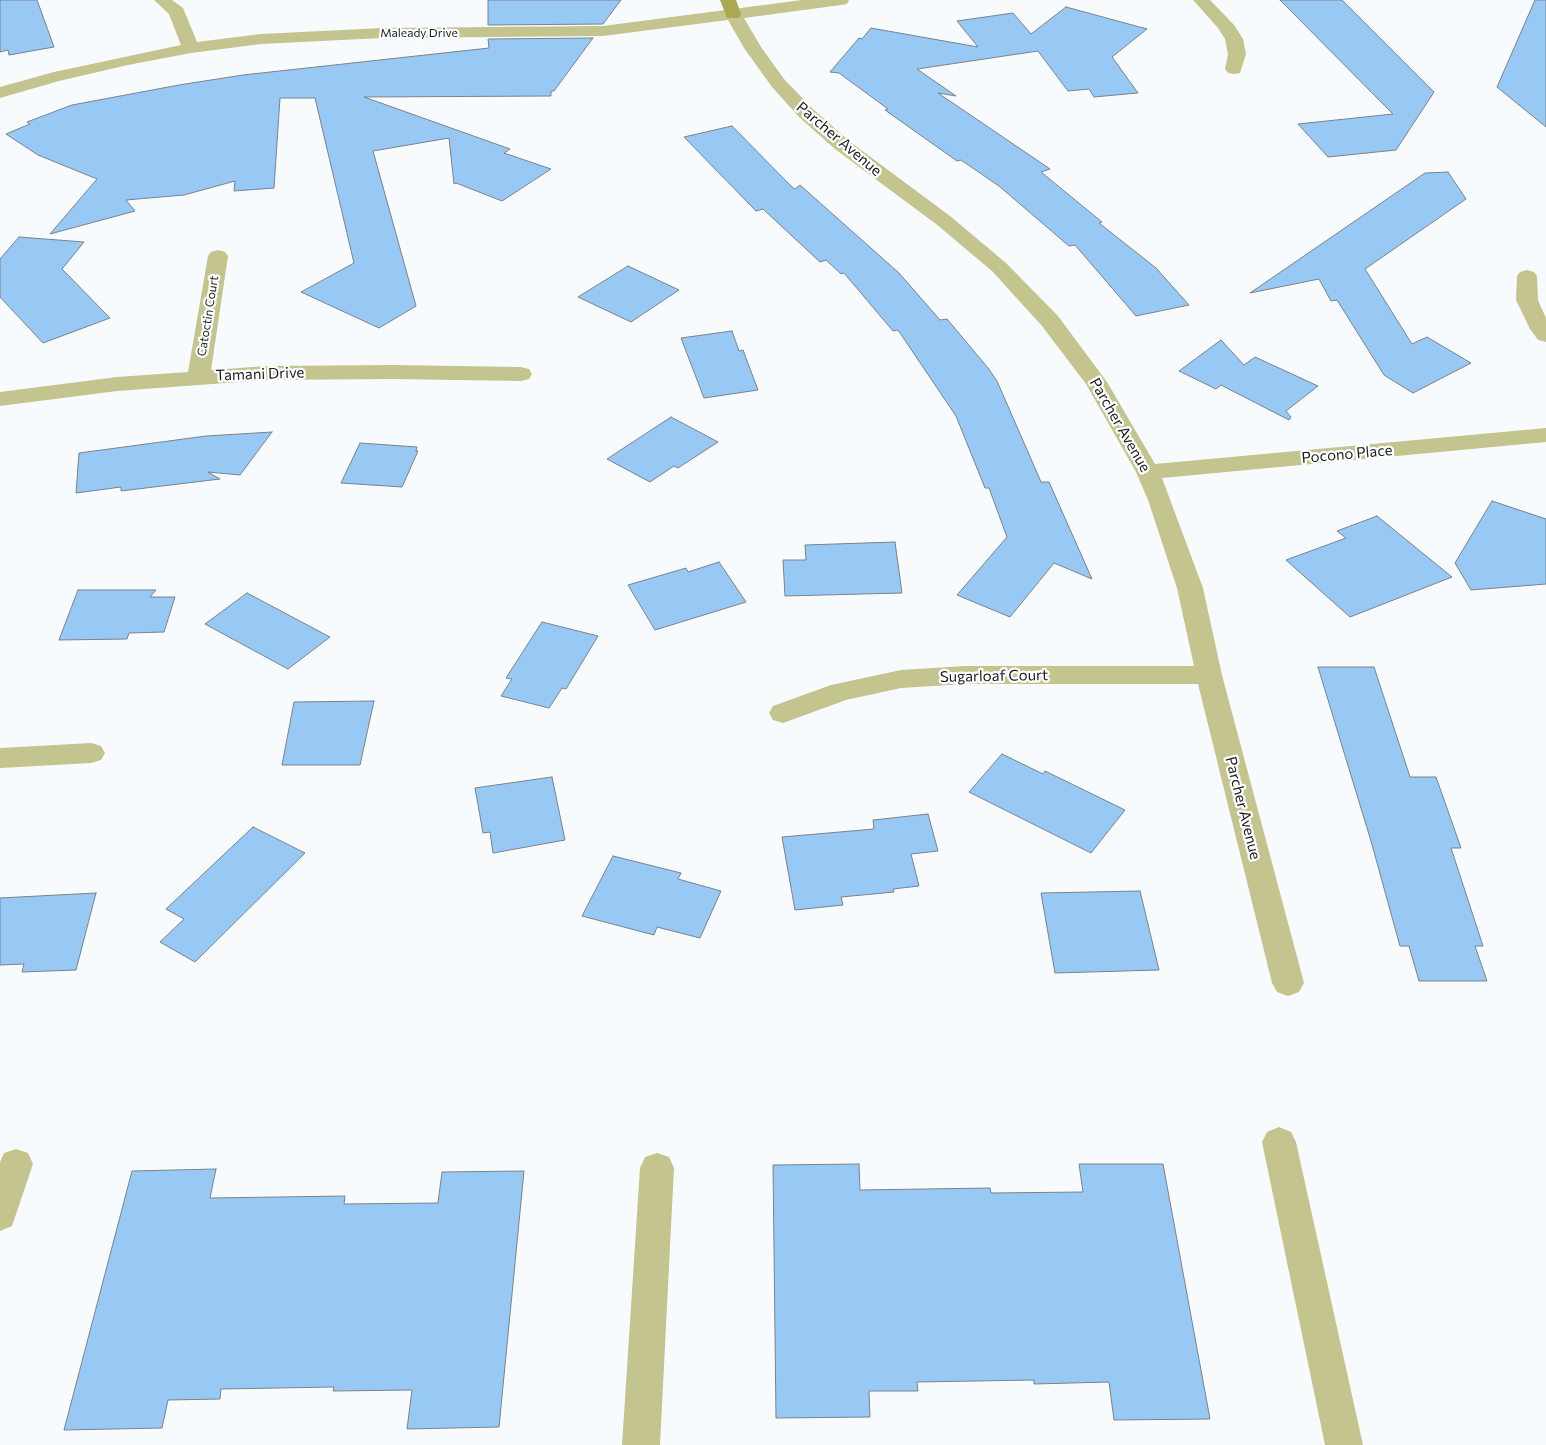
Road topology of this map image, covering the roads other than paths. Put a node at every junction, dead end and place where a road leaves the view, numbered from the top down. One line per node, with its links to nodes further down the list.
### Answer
1 (162, 0): 5 (street)
2 (841, 0): 4 (street, Maleady Drive)
3 (1201, 0): 6 (street)
4 (730, 7): 5 (street, Maleady Drive); 15 (street, Parcher Avenue)
5 (191, 48): 7 (street, Maleady Drive)
6 (1234, 69)
7 (0, 93)
8 (218, 256): 12 (street, Catoctin Court)
9 (1527, 276): 10 (street)
10 (1546, 335)
11 (521, 374): 12 (street, Tamani Drive)
12 (199, 376): 13 (street, Tamani Drive)
13 (0, 399)
14 (1546, 436): 15 (street, Pocono Place)
15 (1148, 472): 16 (street, Parcher Avenue)
16 (1210, 675): 17 (street, Sugarloaf Court); 20 (street, Parcher Avenue)
17 (783, 713)
18 (91, 753): 19 (street)
19 (0, 758)
20 (1288, 983)
21 (1279, 1142): 26 (street)
22 (16, 1164): 24 (street)
23 (657, 1168): 25 (street)
24 (0, 1215)
25 (641, 1445)
26 (1344, 1445)

